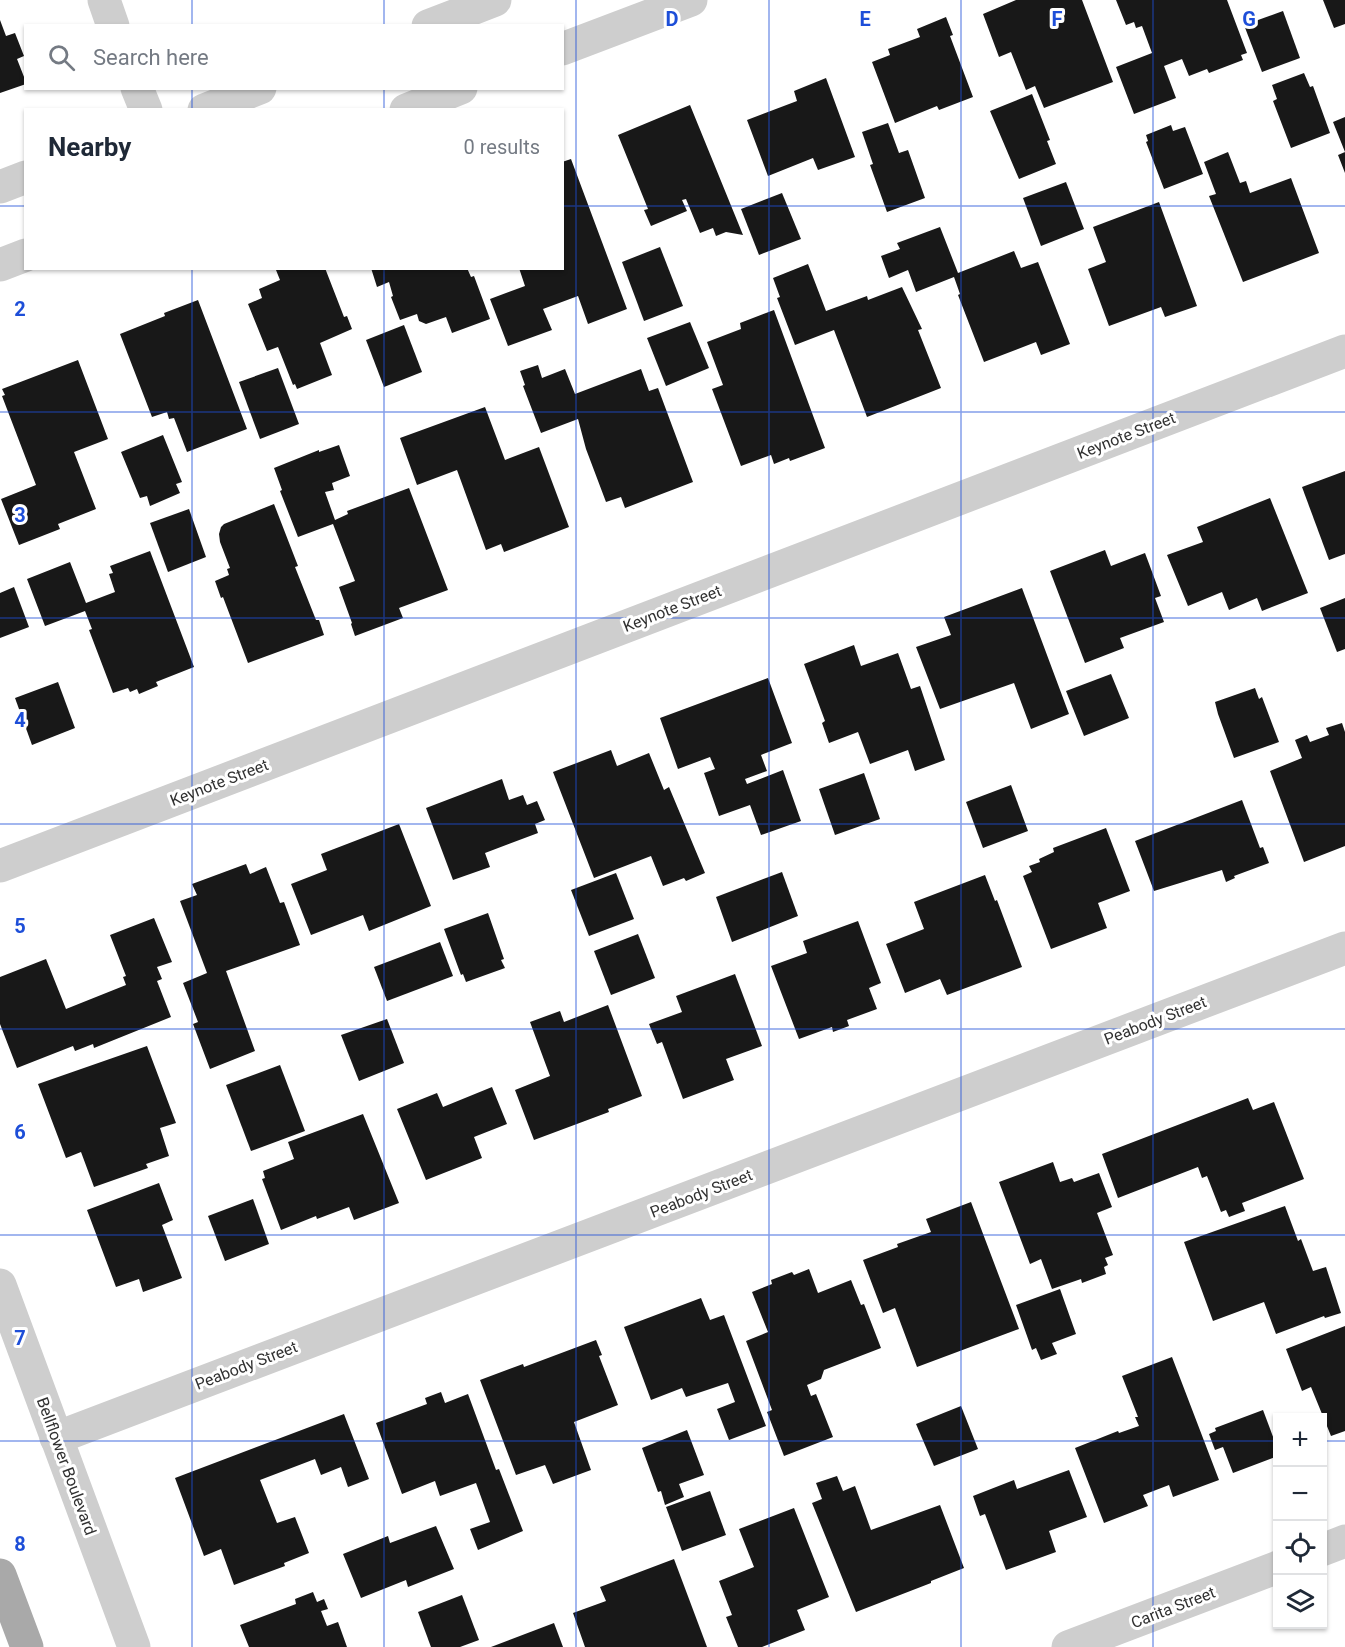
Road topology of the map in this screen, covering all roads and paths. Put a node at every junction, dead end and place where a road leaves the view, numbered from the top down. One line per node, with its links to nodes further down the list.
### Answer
1 (104, 0): 4 (street)
2 (495, 0): 5 (street)
3 (691, 0): 6 (street)
4 (112, 24)
5 (433, 24)
6 (564, 48)
7 (138, 90): 10 (street)
8 (255, 90): 11 (street)
9 (455, 90): 12 (street)
10 (145, 108)
11 (209, 108)
12 (411, 108)
13 (24, 178): 14 (street)
14 (0, 187)
15 (24, 256): 16 (street)
16 (0, 265)
17 (1345, 351): 18 (street, Keynote Street)
18 (0, 866)
19 (1343, 956): 21 (street, Peabody Street)
20 (0, 1285): 21 (street, Bellflower Boulevard)
21 (56, 1438): 27 (street, Bellflower Boulevard)
22 (1345, 1541): 23 (street)
23 (1327, 1548)
24 (1273, 1569): 28 (street, Carita Street)
25 (0, 1575): 26 (main road)
26 (27, 1647)
27 (134, 1647)
28 (1068, 1647)

